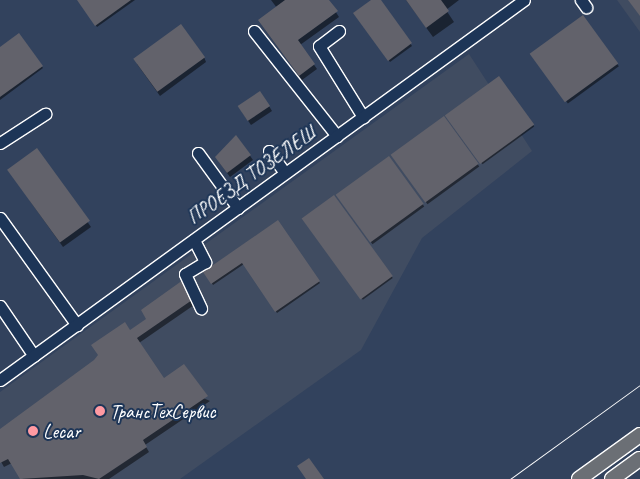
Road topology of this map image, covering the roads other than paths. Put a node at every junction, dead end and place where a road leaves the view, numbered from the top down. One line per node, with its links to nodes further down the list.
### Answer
1 (518, 2): 5 (street, ПРОЕЗД ТОЗЕЛЕШ)
2 (254, 31): 6 (street)
3 (339, 31): 5 (street)
4 (45, 114): 7 (street)
5 (363, 117): 6 (street, ПРОЕЗД ТОЗЕЛЕШ)
6 (338, 136): 10 (street, ПРОЕЗД ТОЗЕЛЕШ)
7 (0, 143)
8 (269, 151): 10 (street)
9 (198, 153): 11 (street)
10 (285, 173): 11 (street, ПРОЕЗД ТОЗЕЛЕШ)
11 (238, 208): 13 (street, ПРОЕЗД ТОЗЕЛЕШ)
12 (0, 218): 16 (street)
13 (194, 240): 15 (street); 16 (street, ПРОЕЗД ТОЗЕЛЕШ)
14 (0, 306): 17 (street)
15 (201, 309)
16 (77, 325): 17 (street, ПРОЕЗД ТОЗЕЛЕШ)
17 (34, 356): 18 (street, ПРОЕЗД ТОЗЕЛЕШ)
18 (0, 380)
19 (640, 435): 21 (main road)
20 (640, 459): 22 (main road)
21 (579, 479)
22 (612, 479)

